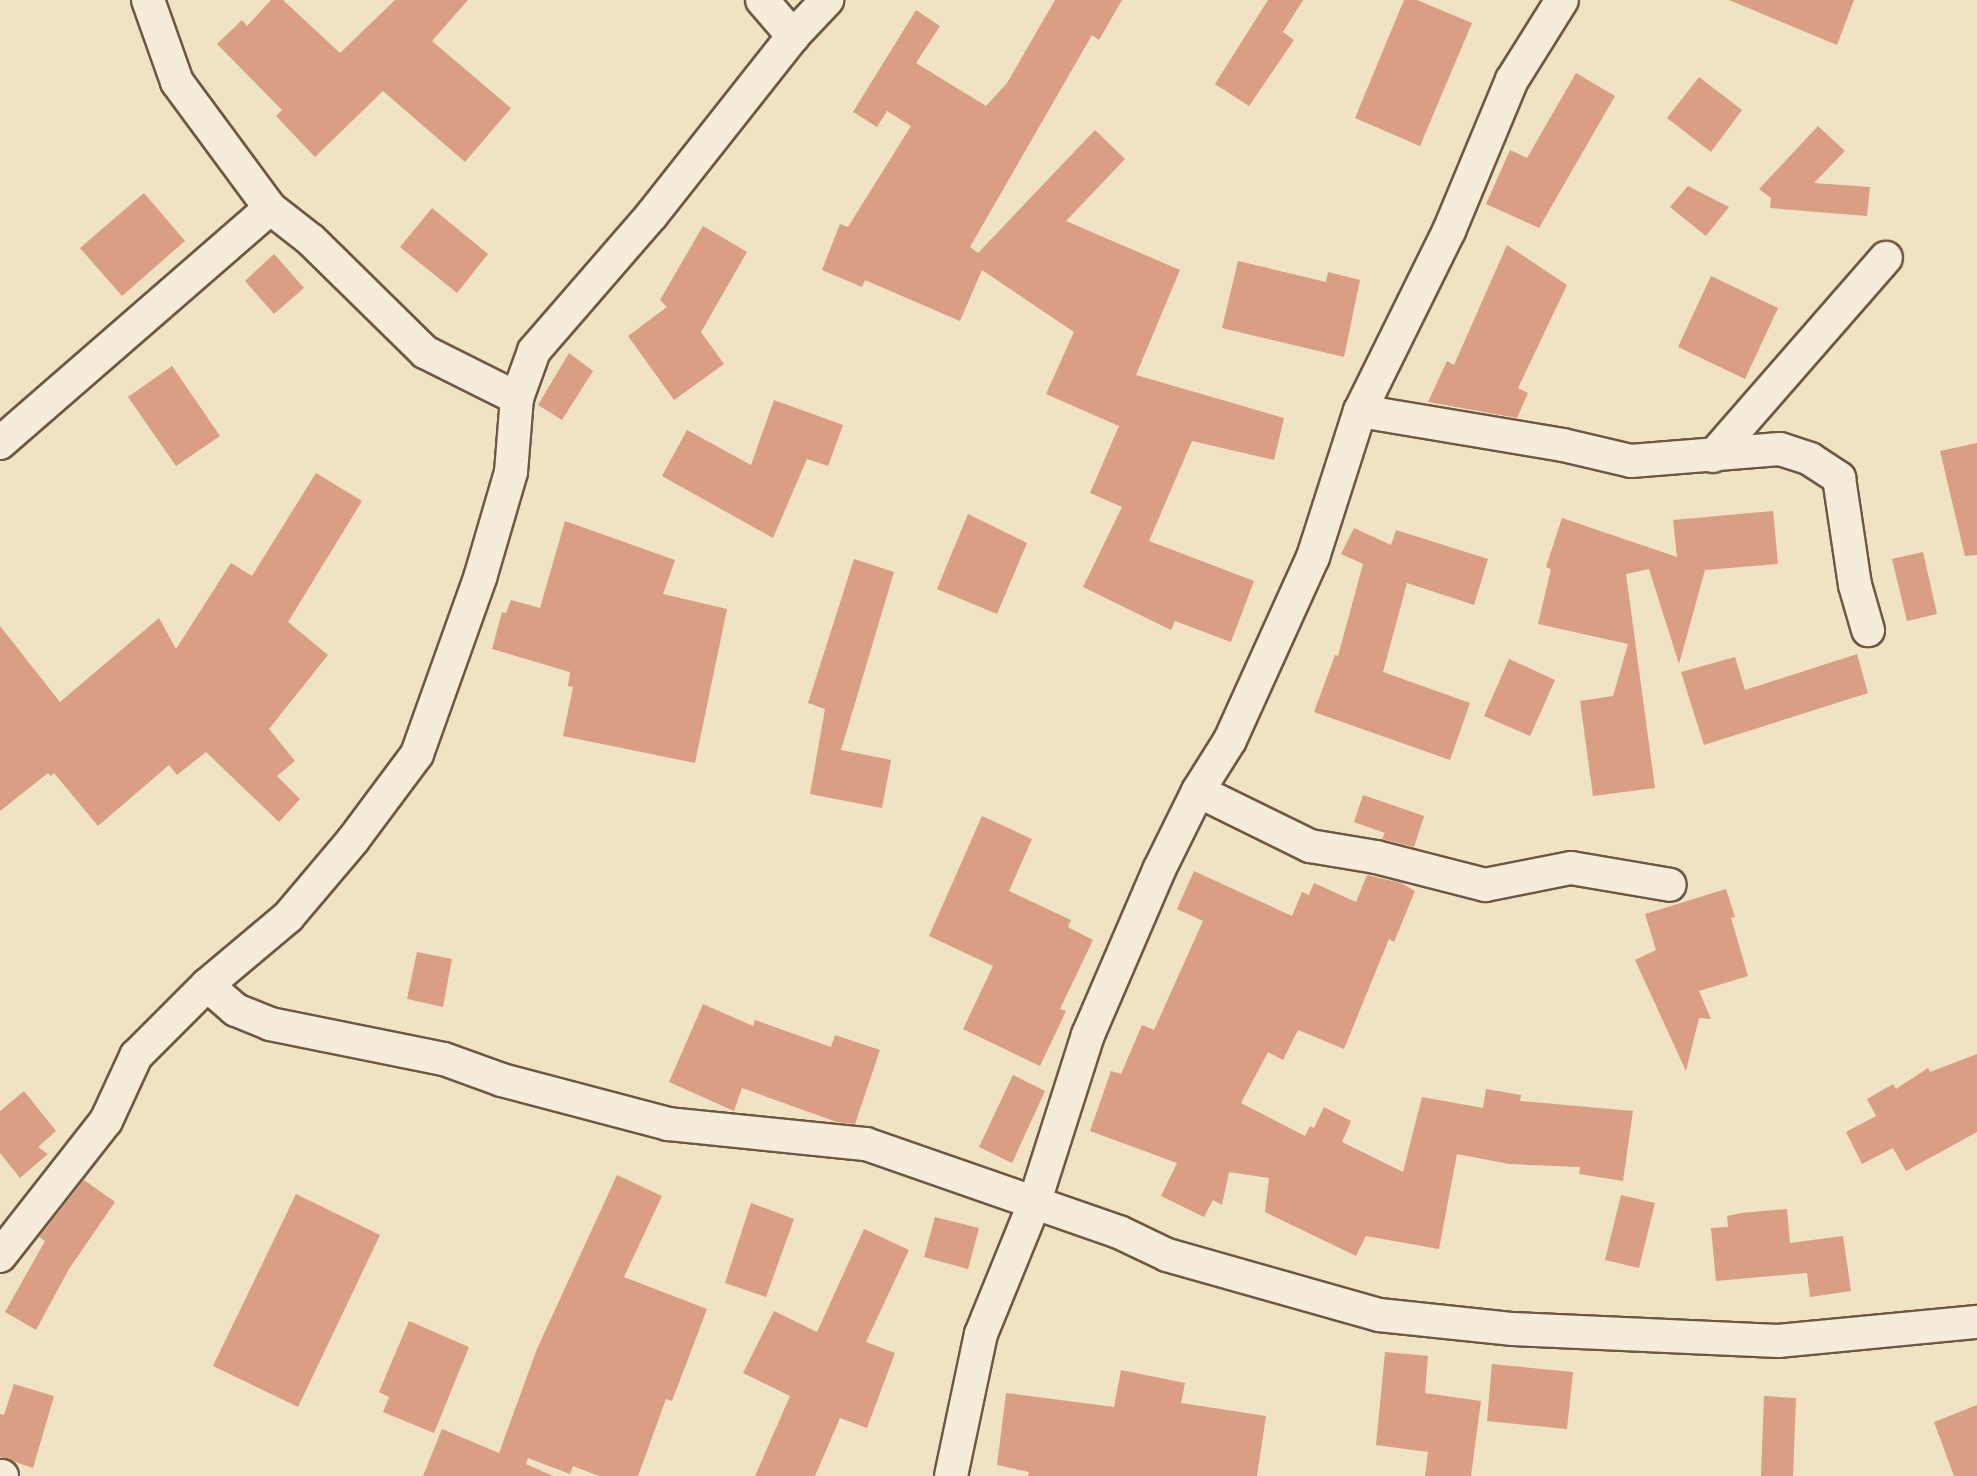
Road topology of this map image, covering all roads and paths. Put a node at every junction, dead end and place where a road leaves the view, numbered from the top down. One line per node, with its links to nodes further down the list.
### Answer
1 (148, 0): 6 (street)
2 (762, 0): 5 (street)
3 (827, 0): 5 (street)
4 (1562, 0): 9 (street)
5 (793, 36): 8 (street)
6 (270, 208): 8 (street); 10 (street)
7 (1886, 258): 11 (street)
8 (517, 398): 15 (street)
9 (1360, 411): 11 (street); 13 (street)
10 (0, 443)
11 (1713, 456): 12 (street)
12 (1868, 630)
13 (1198, 791): 14 (street); 16 (street)
14 (1670, 885)
15 (207, 985): 16 (street); 17 (street)
16 (1034, 1204): 18 (street); 19 (street)
17 (0, 1256)
18 (1977, 1322)
19 (951, 1476)

